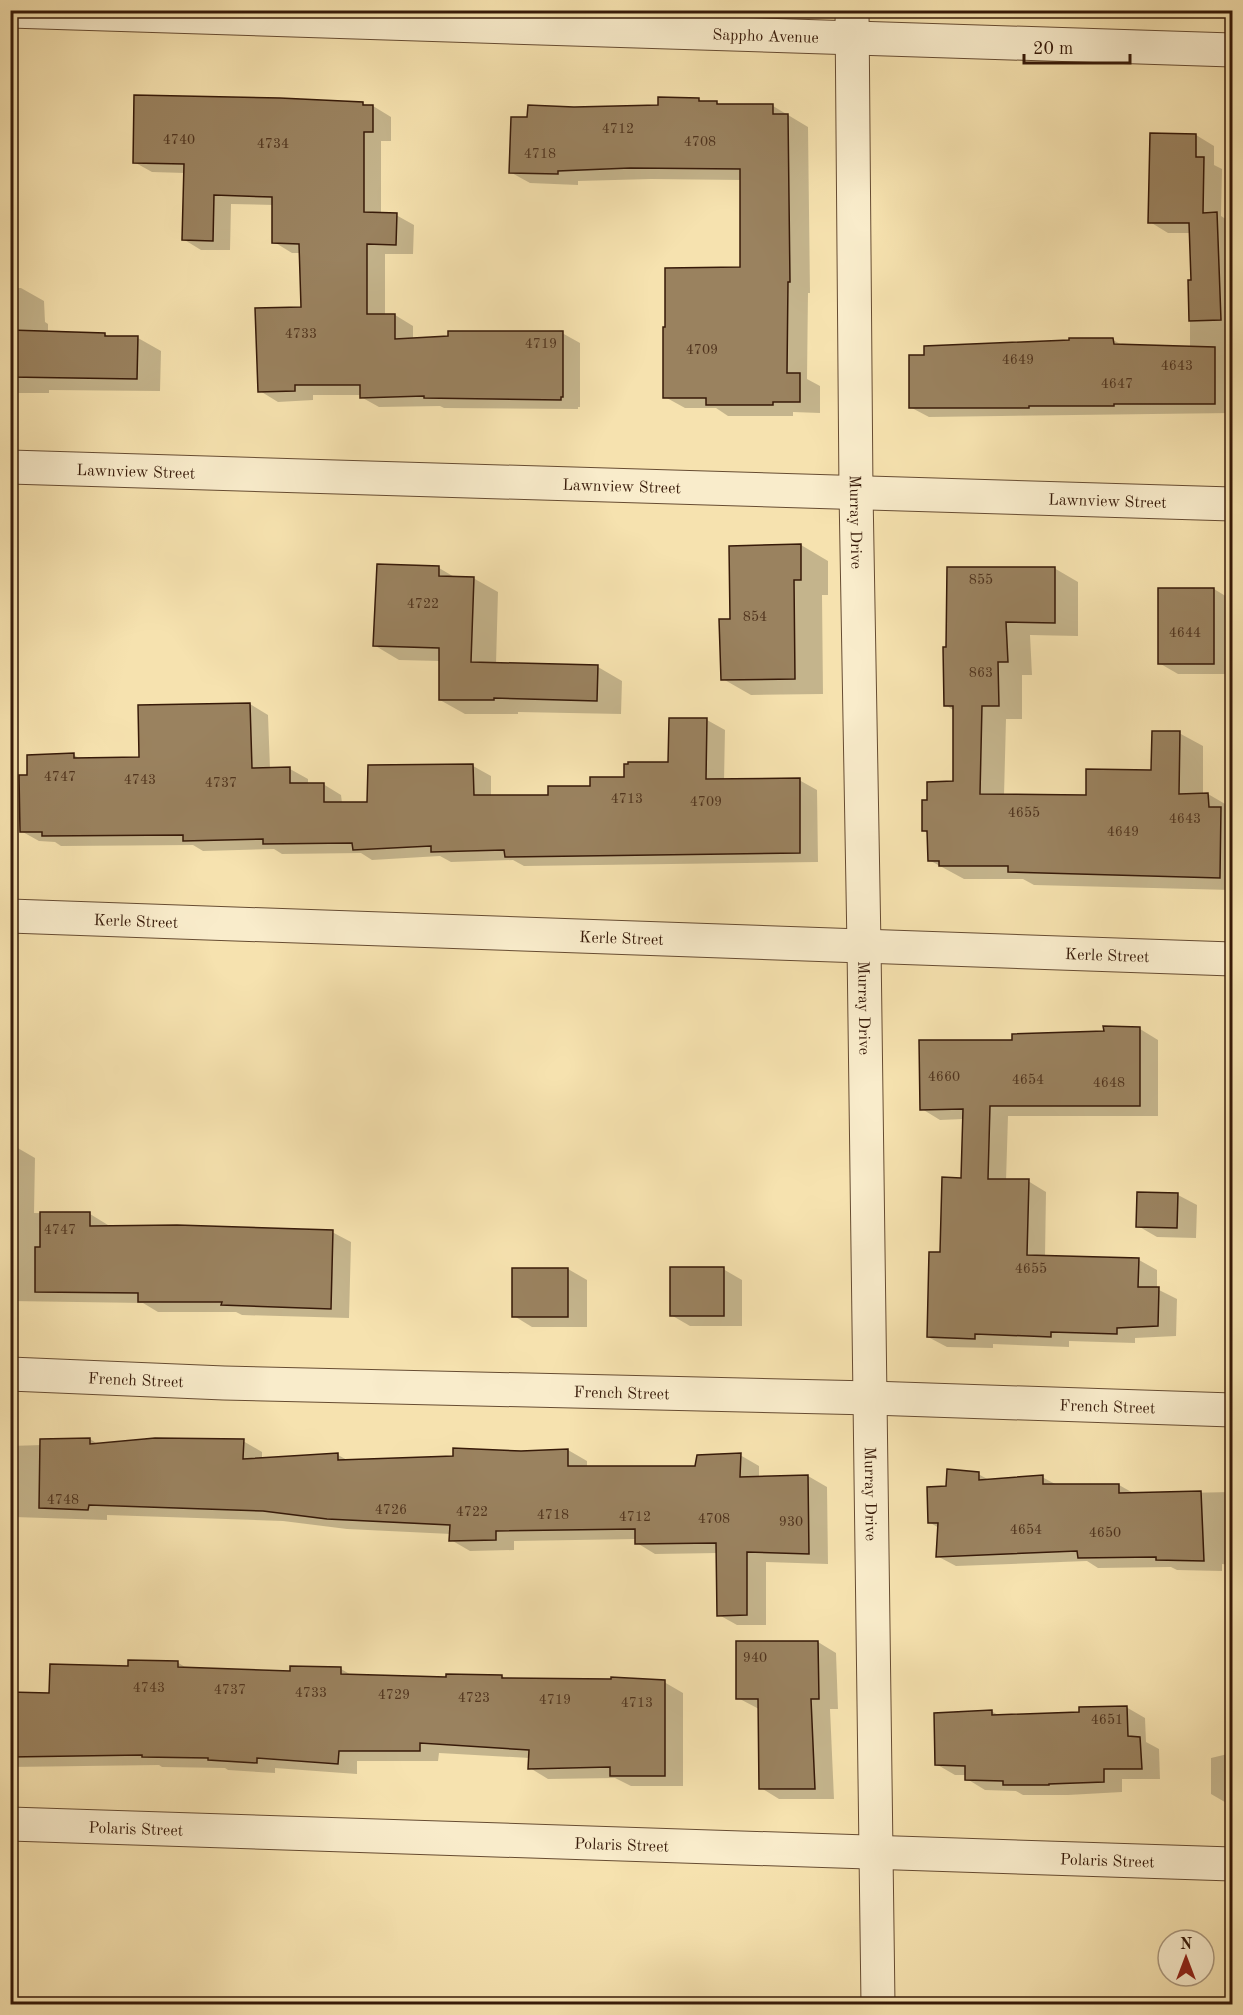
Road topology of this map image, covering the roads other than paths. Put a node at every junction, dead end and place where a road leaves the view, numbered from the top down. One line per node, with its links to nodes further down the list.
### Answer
1 (10, 11): 2 (street, Sappho Avenue)
2 (852, 24): 3 (street, Sappho Avenue); 5 (street, Murray Drive)
3 (1233, 50)
4 (10, 467): 5 (street, Lawnview Street)
5 (856, 492): 6 (street, Lawnview Street); 8 (street, Murray Drive)
6 (1233, 504)
7 (10, 916): 8 (street, Kerle Street)
8 (864, 946): 9 (street, Kerle Street); 11 (street, Murray Drive)
9 (1233, 959)
10 (10, 1374): 11 (street, French Street)
11 (871, 1398): 12 (street, French Street); 14 (street, Murray Drive)
12 (1233, 1410)
13 (10, 1824): 14 (street, Polaris Street)
14 (877, 1853): 15 (street, Polaris Street); 16 (street, Murray Drive)
15 (1233, 1864)
16 (878, 2004)

